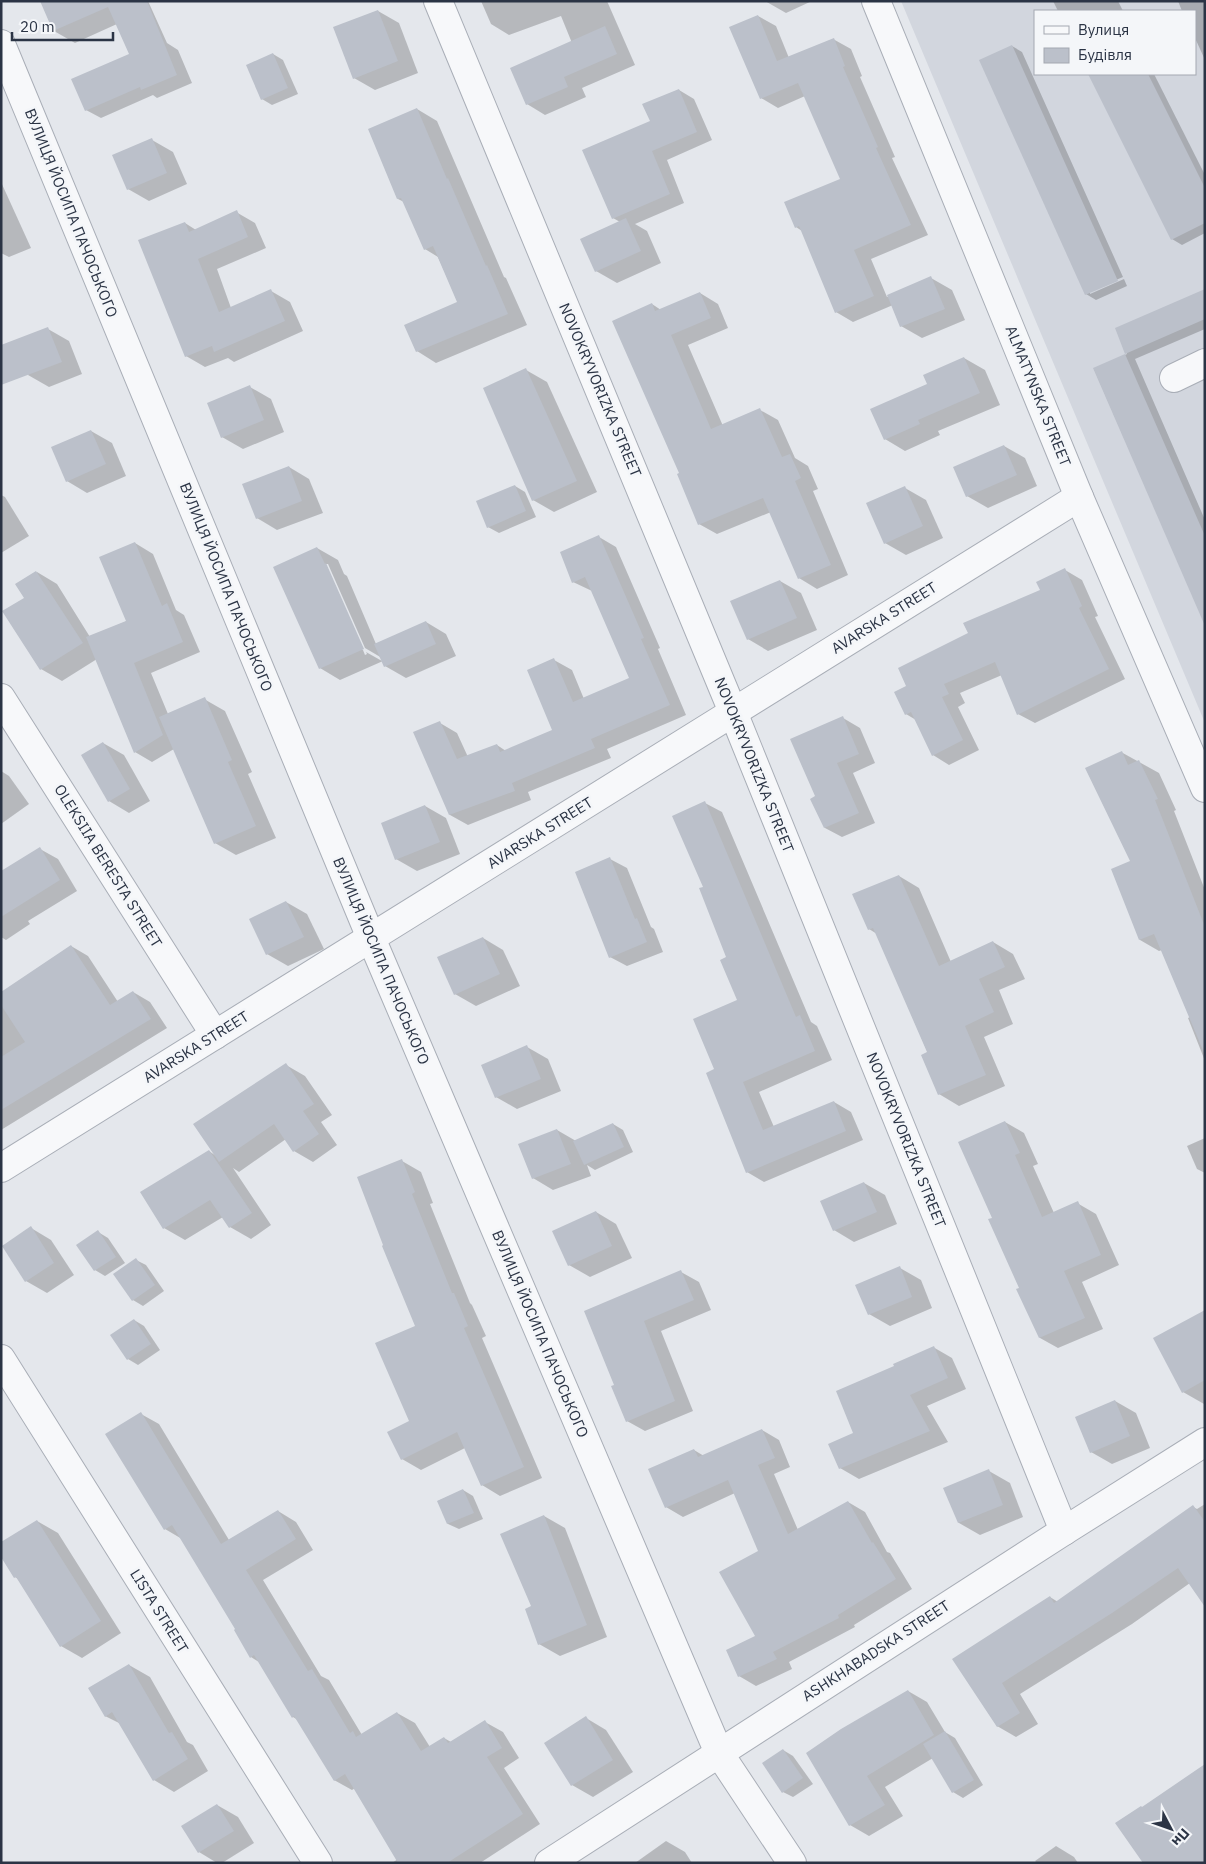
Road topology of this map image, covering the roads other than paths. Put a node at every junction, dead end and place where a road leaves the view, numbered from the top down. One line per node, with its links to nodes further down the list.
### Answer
1 (438, 1): 8 (street, NOVOKRYVORIZKA STREET)
2 (876, 1): 6 (street, ALMATYNSKA STREET)
3 (1, 44): 10 (street, ВУЛИЦЯ ЙОСИПА ПАЧОСЬКОГО)
4 (1205, 363): 5 (street)
5 (1174, 378)
6 (1079, 497): 8 (street, AVARSKA STREET); 9 (street, ALMATYNSKA STREET)
7 (1, 698): 11 (street, OLEKSIIA BERESTA STREET)
8 (734, 712): 10 (street, AVARSKA STREET); 15 (street, NOVOKRYVORIZKA STREET)
9 (1205, 788)
10 (370, 938): 11 (street, AVARSKA STREET); 16 (street, ВУЛИЦЯ ЙОСИПА ПАЧОСЬКОГО)
11 (215, 1035): 12 (street, AVARSKA STREET)
12 (1, 1168)
13 (1, 1359): 17 (street, LISTA STREET)
14 (1205, 1442): 15 (street, ASHKHABADSKA STREET)
15 (1064, 1531): 16 (street, ASHKHABADSKA STREET)
16 (719, 1753): 18 (street, ASHKHABADSKA STREET); 19 (street, ВУЛИЦЯ ЙОСИПА ПАЧОСЬКОГО)
17 (318, 1863)
18 (549, 1863)
19 (792, 1863)

